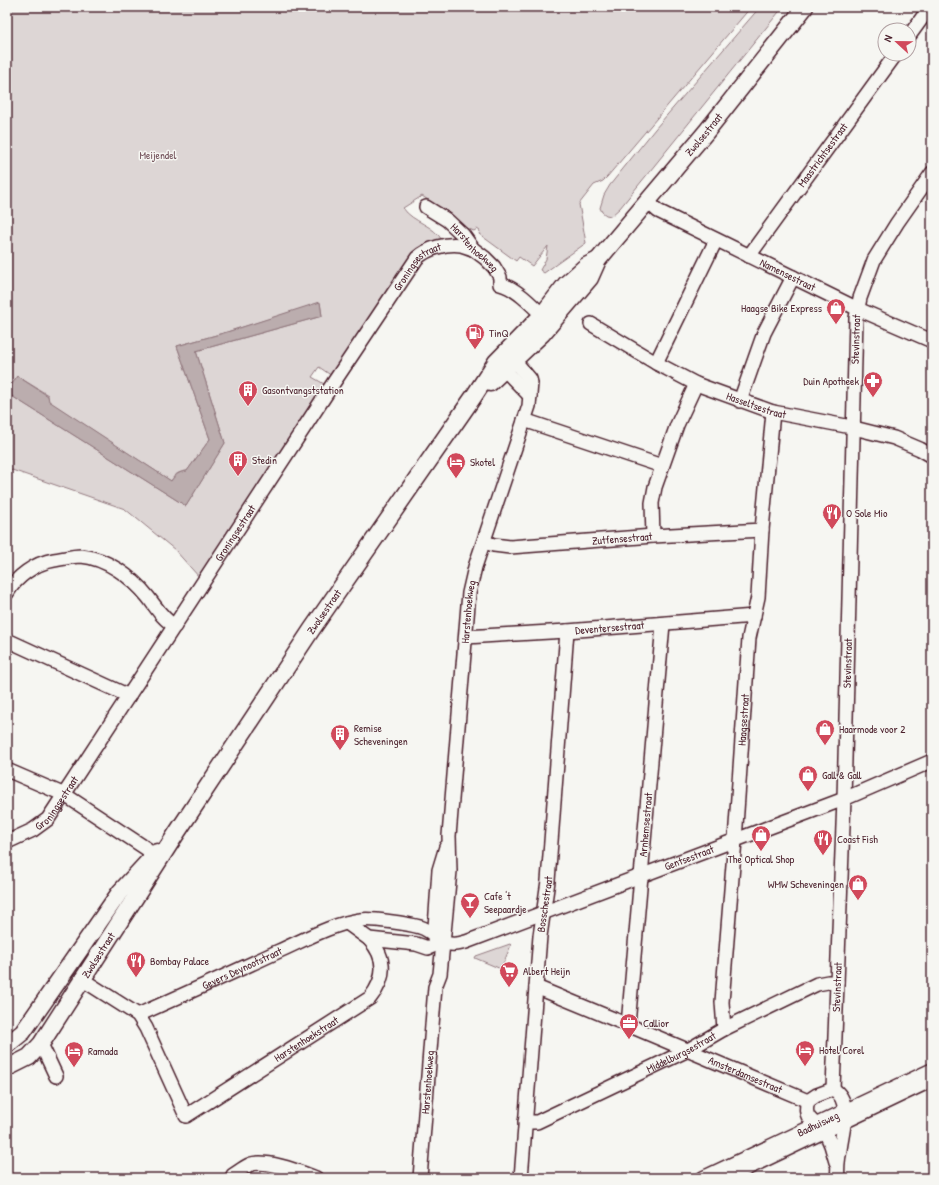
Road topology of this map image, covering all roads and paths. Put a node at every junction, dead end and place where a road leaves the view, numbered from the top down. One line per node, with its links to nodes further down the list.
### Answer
1 (805, 7): 6 (main road, Zwolsestraat)
2 (930, 7): 3 (street)
3 (917, 25)
4 (890, 62): 10 (street, Maastrichtsestraat)
5 (932, 173): 12 (street, Stevinstraat)
6 (648, 202): 8 (street, Namensestraat); 13 (main road, Zwolsestraat)
7 (426, 208): 9 (street, Harstenhoekweg)
8 (716, 240): 10 (street, Namensestraat); 17 (street)
9 (473, 250): 13 (street, Harstenhoekweg); 31 (street, Groningsestraat)
10 (749, 256): 11 (street, Namensestraat)
11 (793, 277): 12 (street, Namensestraat); 19 (street)
12 (858, 309): 15 (street, Namensestraat); 22 (street, Stevinstraat)
13 (546, 319): 16 (main road, Zwolsestraat)
14 (591, 324): 17 (street, Hasseltsestraat)
15 (932, 341)
16 (505, 361): 21 (street, Harstenhoekweg); 42 (main road, Zwolsestraat)
17 (656, 363): 18 (street, Hasseltsestraat)
18 (696, 384): 19 (street, Hasseltsestraat); 24 (street)
19 (740, 401): 20 (street, Hasseltsestraat)
20 (773, 412): 22 (street, Hasseltsestraat); 25 (street, Haagsestraat)
21 (524, 420): 24 (street); 27 (street, Harstenhoekweg)
22 (853, 428): 23 (street, Hasseltsestraat); 39 (street, Stevinstraat)
23 (932, 456)
24 (662, 466): 26 (street)
25 (762, 530): 26 (street, Zutfensestraat); 29 (street, Haagsestraat)
26 (653, 536): 27 (street, Zutfensestraat)
27 (484, 542): 33 (street, Harstenhoekweg)
28 (7, 593): 31 (street)
29 (754, 616): 30 (street, Deventersestraat); 40 (street, Haagsestraat)
30 (663, 624): 32 (street, Deventersestraat); 43 (street, Arnhemsestraat)
31 (175, 626): 35 (street, Groningsestraat)
32 (567, 631): 33 (street, Deventersestraat); 44 (street, Bosschestraat)
33 (466, 636): 47 (street, Harstenhoekweg)
34 (7, 640): 35 (street)
35 (130, 696): 38 (street, Groningsestraat)
36 (932, 762): 39 (street, Gentsestraat)
37 (7, 770): 38 (street)
38 (65, 795): 41 (street, Groningsestraat); 42 (street)
39 (844, 799): 40 (street, Gentsestraat); 49 (street, Stevinstraat)
40 (735, 840): 43 (street, Gentsestraat); 53 (street, Haagsestraat)
41 (7, 842)
42 (155, 861): 48 (main road, Zwolsestraat); 55 (main road, Zwolsestraat)
43 (642, 875): 44 (street, Gentsestraat); 52 (street, Arnhemsestraat)
44 (543, 912): 47 (street, Gentsestraat); 50 (street, Bosschestraat)
45 (347, 923): 46 (street); 47 (street, Gevers Deynootstraat); 51 (street, Gevers Deynootstraat)
46 (369, 939): 47 (street, Gentsestraat); 51 (street, Harstenhoekstraat)
47 (437, 941): 69 (street, Harstenhoekweg)
48 (83, 980): 51 (street); 54 (main road, Zwolsestraat)
49 (837, 982): 53 (street, Middelburgsestraat); 61 (street, Stevinstraat)
50 (536, 987): 52 (street, Amsterdamsestraat); 64 (street, Bosschestraat)
51 (138, 1016)
52 (628, 1025): 56 (street, Amsterdamsestraat)
53 (724, 1029): 56 (street, Middelburgsestraat)
54 (40, 1044): 57 (main road, Zwolsestraat); 59 (street)
55 (7, 1045)
56 (688, 1050): 62 (street, Amsterdamsestraat); 64 (street, Middelburgsestraat)
57 (7, 1068)
58 (932, 1070): 63 (street, Badhuisweg)
59 (56, 1076)
60 (932, 1080): 63 (street, Badhuisweg)
61 (833, 1089): 62 (street); 63 (street)
62 (808, 1101): 65 (street)
63 (845, 1117): 65 (street, Badhuisweg); 66 (street)
64 (526, 1122): 70 (street, Bosschestraat)
65 (821, 1128): 66 (street); 71 (street, Badhuisweg); 72 (street, Badhuisweg)
66 (838, 1174)
67 (232, 1177): 68 (street)
68 (316, 1178)
69 (420, 1178)
70 (521, 1178)
71 (703, 1178)
72 (727, 1178)

